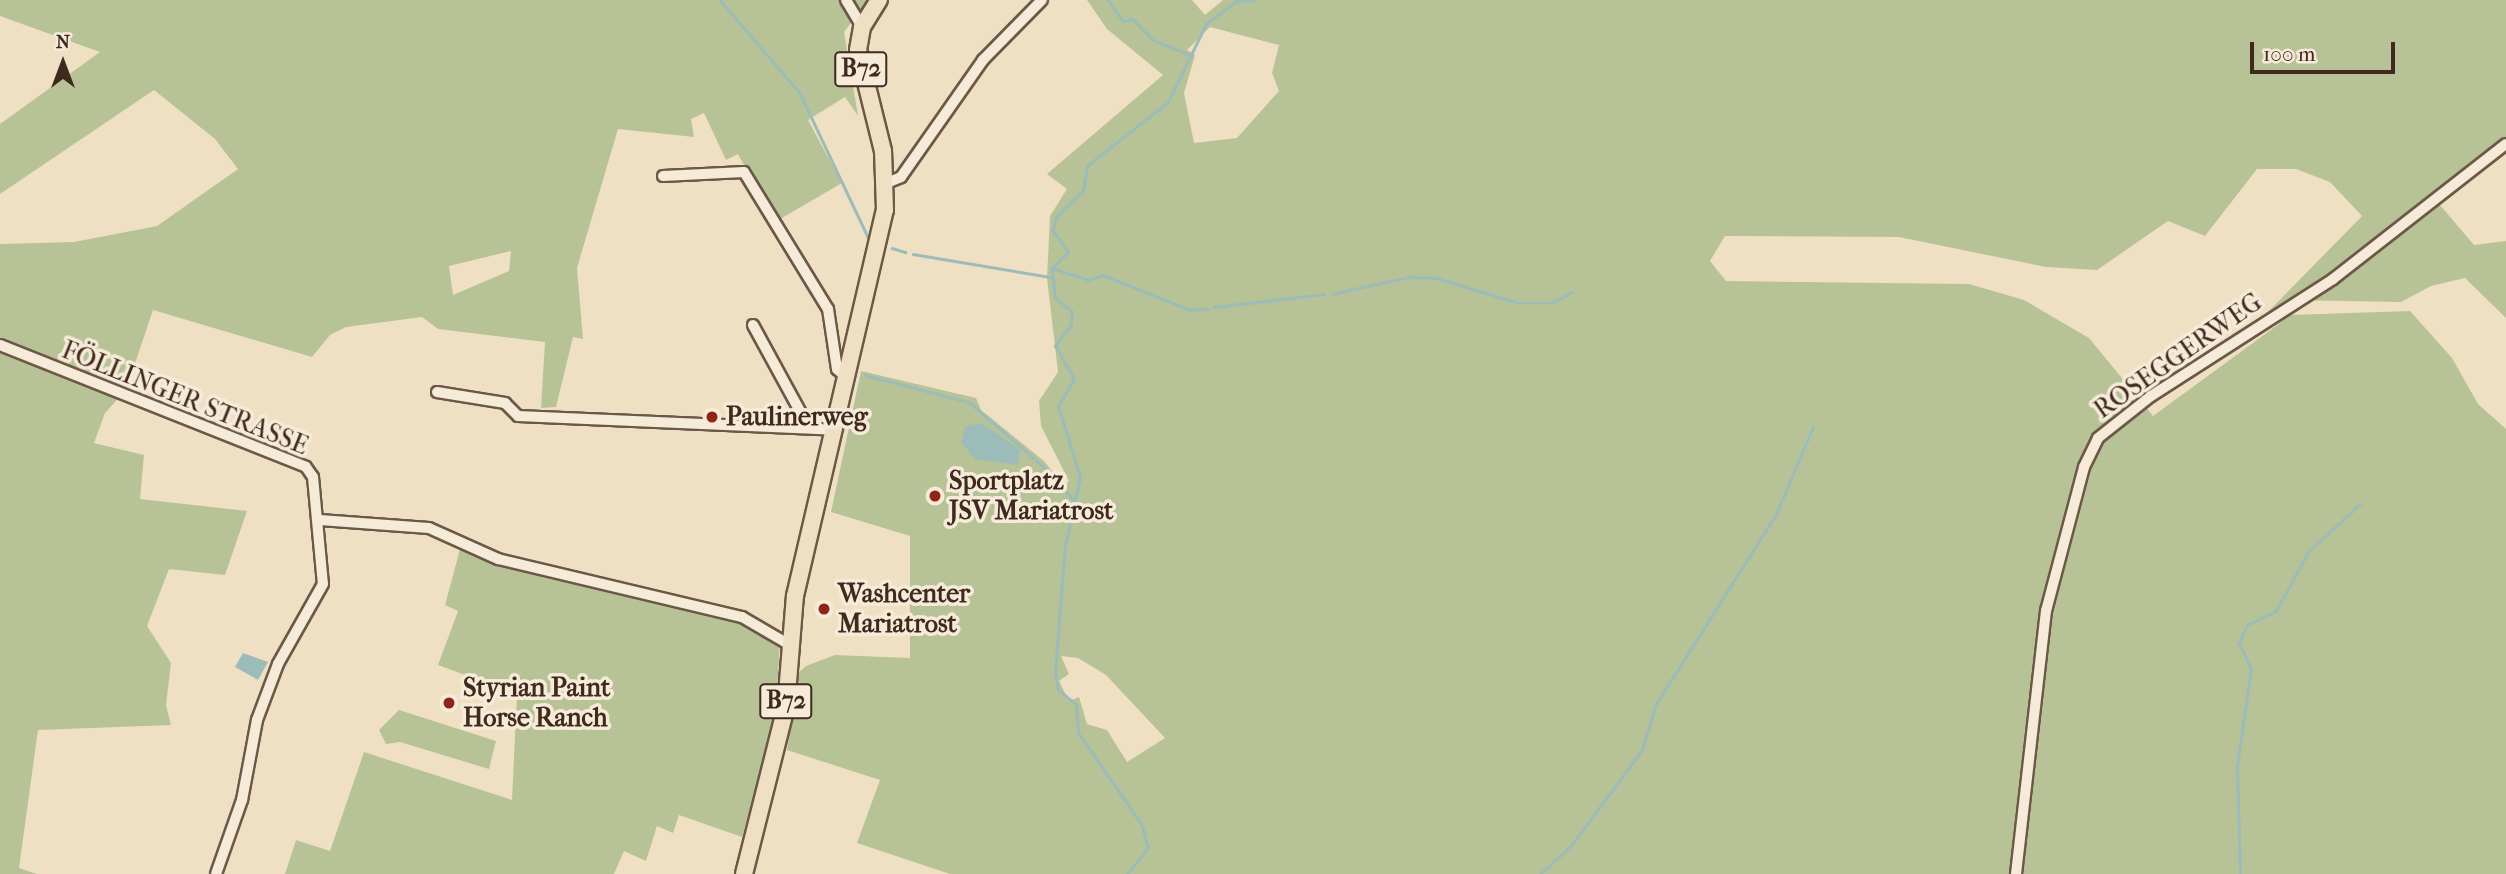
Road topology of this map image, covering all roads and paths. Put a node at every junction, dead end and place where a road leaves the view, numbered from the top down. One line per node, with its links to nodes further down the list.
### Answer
1 (846, 0): 4 (street)
2 (878, 0): 4 (main road, B72)
3 (1042, 0): 7 (street)
4 (862, 27): 7 (main road, B72)
5 (2506, 144): 18 (street, ROSEGGERWEG)
6 (663, 176): 10 (street)
7 (887, 183): 10 (main road, B72)
8 (753, 326): 12 (street)
9 (0, 345): 14 (street, FÖLLINGER STRASSE)
10 (847, 377): 13 (main road, B72)
11 (437, 392): 12 (street)
12 (808, 426): 13 (street)
13 (835, 430): 15 (main road, B72)
14 (320, 520): 15 (street); 16 (street, FÖLLINGER STRASSE)
15 (790, 645): 17 (main road, B72)
16 (216, 874)
17 (744, 874)
18 (2015, 874)

